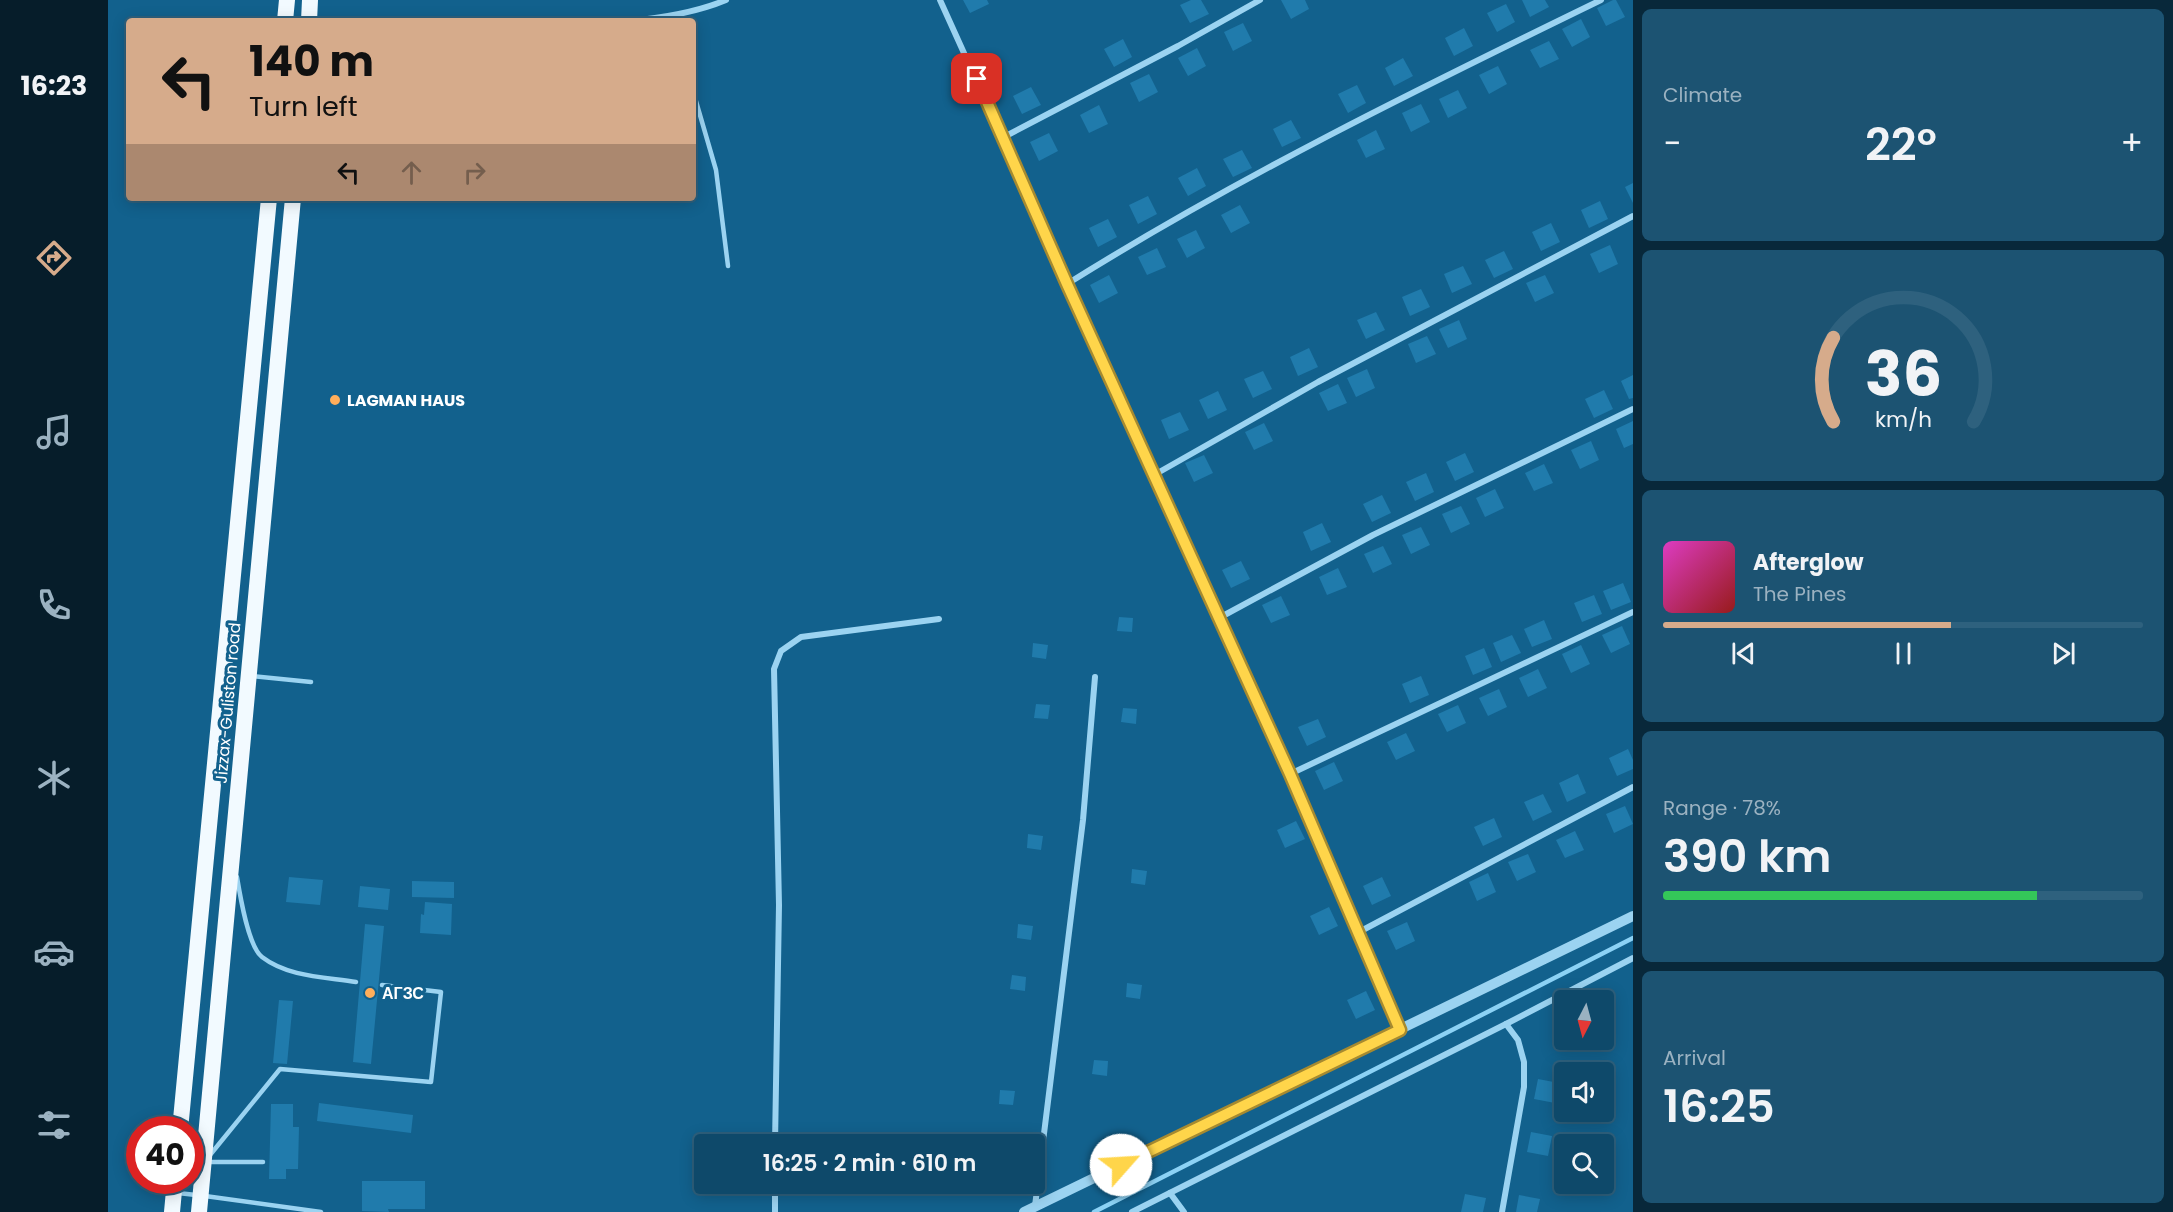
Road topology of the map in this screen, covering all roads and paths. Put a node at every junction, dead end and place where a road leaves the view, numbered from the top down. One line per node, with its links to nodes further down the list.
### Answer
1 (287, 0): 7 (highway)
2 (310, 0): 8 (highway)
3 (726, 0): 9 (street)
4 (940, 0): 11 (street)
5 (1260, 0): 11 (street)
6 (1601, 0): 16 (street)
7 (285, 18)
8 (309, 18)
9 (672, 18)
10 (696, 101): 15 (lane)
11 (1004, 137): 16 (street)
12 (269, 201): 22 (highway, Jizzax-Guliston road)
13 (293, 201): 23 (highway, Jizzax-Guliston road)
14 (1633, 216): 18 (street)
15 (728, 266)
16 (1067, 284): 18 (street)
17 (1633, 409): 20 (street)
18 (1154, 475): 20 (street)
19 (1633, 612): 26 (street)
20 (1219, 618): 26 (street)
21 (939, 619): 38 (street)
22 (223, 673): 23 (highway); 36 (highway, Jizzax-Guliston road)
23 (249, 676): 25 (lane); 28 (highway, Jizzax-Guliston road)
24 (1095, 677): 47 (street)
25 (310, 682)
26 (1290, 774): 30 (street)
27 (1633, 788): 30 (street)
28 (233, 850): 32 (lane); 37 (highway, Jizzax-Guliston road)
29 (1633, 916): 35 (street)
30 (1359, 932): 35 (street)
31 (1633, 957): 34 (street)
32 (356, 982)
33 (382, 985): 39 (lane)
34 (1506, 1024): 42 (street); 54 (street)
35 (1400, 1030): 47 (street)
36 (181, 1116)
37 (204, 1132)
38 (776, 1134)
39 (204, 1158)
40 (204, 1161): 41 (lane)
41 (263, 1162)
42 (1170, 1193): 52 (street); 53 (street)
43 (173, 1194): 48 (highway)
44 (185, 1194): 46 (lane)
45 (775, 1194): 50 (street)
46 (200, 1204): 49 (lane)
47 (1035, 1206): 51 (street)
48 (172, 1212)
49 (321, 1212)
50 (775, 1212)
51 (1024, 1212)
52 (1132, 1212)
53 (1184, 1212)
54 (1502, 1212)

